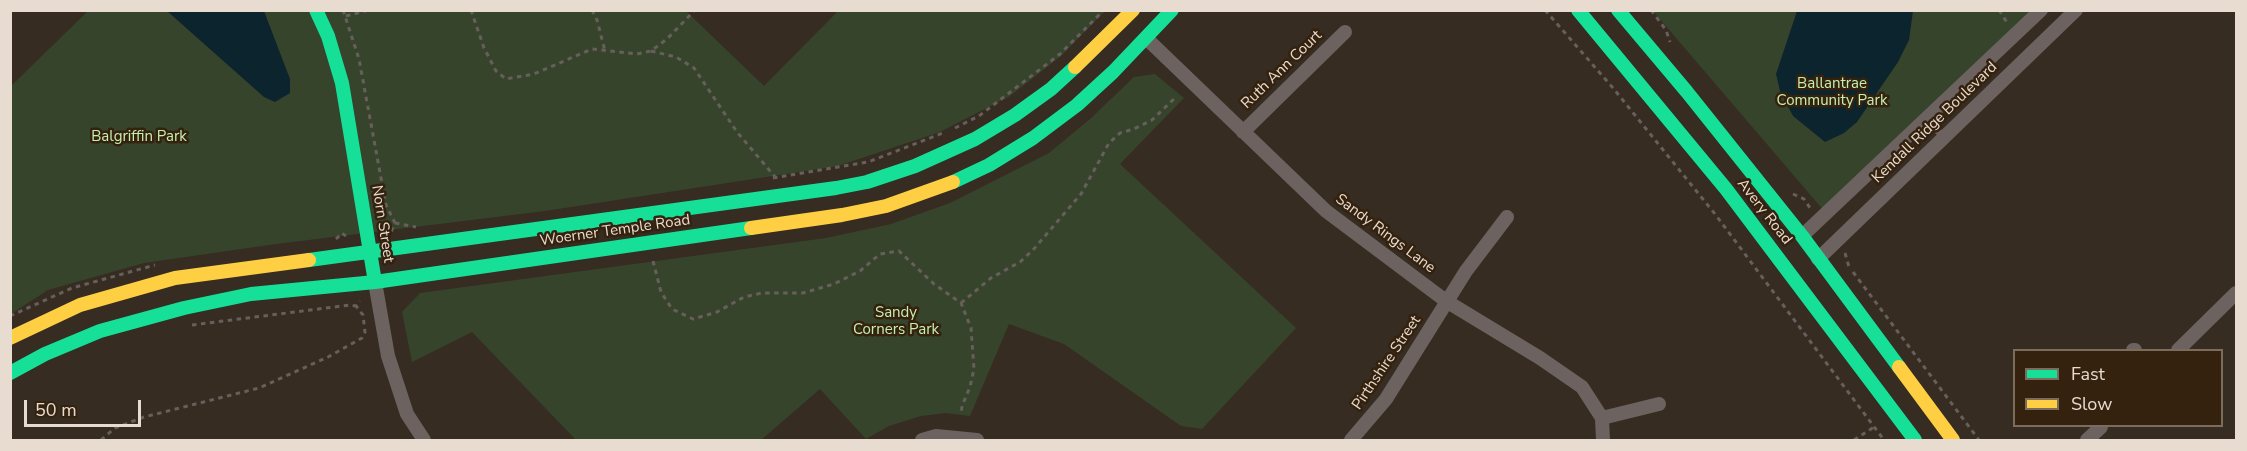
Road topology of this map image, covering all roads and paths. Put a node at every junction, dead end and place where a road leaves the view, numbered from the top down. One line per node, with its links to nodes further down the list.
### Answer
1 (316, 10): 32 (main road, Norn Street)
2 (343, 10): 15 (path)
3 (369, 10): 15 (path)
4 (471, 10): 18 (path)
5 (592, 10): 18 (path)
6 (695, 10): 19 (path)
7 (1104, 10): 24 (path)
8 (1133, 10): 32 (main road, Woerner Temple Road)
9 (1172, 10): 17 (main road, Woerner Temple Road)
10 (1545, 10): 49 (path)
11 (1578, 10): 59 (main road, Avery Road)
12 (1618, 10): 30 (main road, Avery Road)
13 (2041, 10): 21 (street, Kendall Ridge Boulevard)
14 (2068, 13): 23 (street, Kendall Ridge Boulevard)
15 (346, 16): 27 (path)
16 (1345, 32): 22 (street, Ruth Ann Court)
17 (1146, 38): 22 (street, Sandy Rings Lane); 36 (main road, Woerner Temple Road)
18 (605, 51): 19 (path)
19 (651, 51): 24 (path)
20 (1177, 96): 40 (path)
21 (1925, 118): 23 (lane); 30 (street, Kendall Ridge Boulevard)
22 (1243, 132): 39 (street, Sandy Rings Lane)
23 (1944, 137): 34 (street, Kendall Ridge Boulevard)
24 (776, 178): 25 (path)
25 (769, 180)
26 (1507, 217): 39 (street, Pirthshire Street)
27 (394, 223): 28 (path); 29 (path)
28 (419, 228)
29 (391, 233)
30 (1802, 236): 34 (main road, Avery Road)
31 (346, 237): 33 (path)
32 (370, 252): 33 (main road, Woerner Temple Road); 36 (main road, Norn Street)
33 (350, 254): 43 (main road, Woerner Temple Road)
34 (1818, 259): 60 (main road, Avery Road)
35 (653, 261): 40 (path)
36 (375, 282): 37 (main road, Woerner Temple Road); 52 (street, Norn Street)
37 (357, 284): 41 (path); 45 (main road, Woerner Temple Road)
38 (2236, 293): 44 (street)
39 (1446, 301): 48 (street, Sandy Rings Lane); 55 (street, Pirthshire Street)
40 (961, 303): 47 (path)
41 (356, 306): 42 (path); 51 (path)
42 (188, 325)
43 (10, 338)
44 (2180, 349)
45 (10, 373)
46 (1659, 404): 48 (street)
47 (961, 415)
48 (1602, 418): 56 (street)
49 (1874, 427): 57 (path); 58 (path)
50 (2101, 427): 61 (street)
51 (101, 441)
52 (424, 441)
53 (922, 441): 54 (street)
54 (977, 441)
55 (1352, 441)
56 (1603, 441)
57 (1854, 441)
58 (1884, 441)
59 (1915, 441)
60 (1953, 441)
61 (2087, 441)

